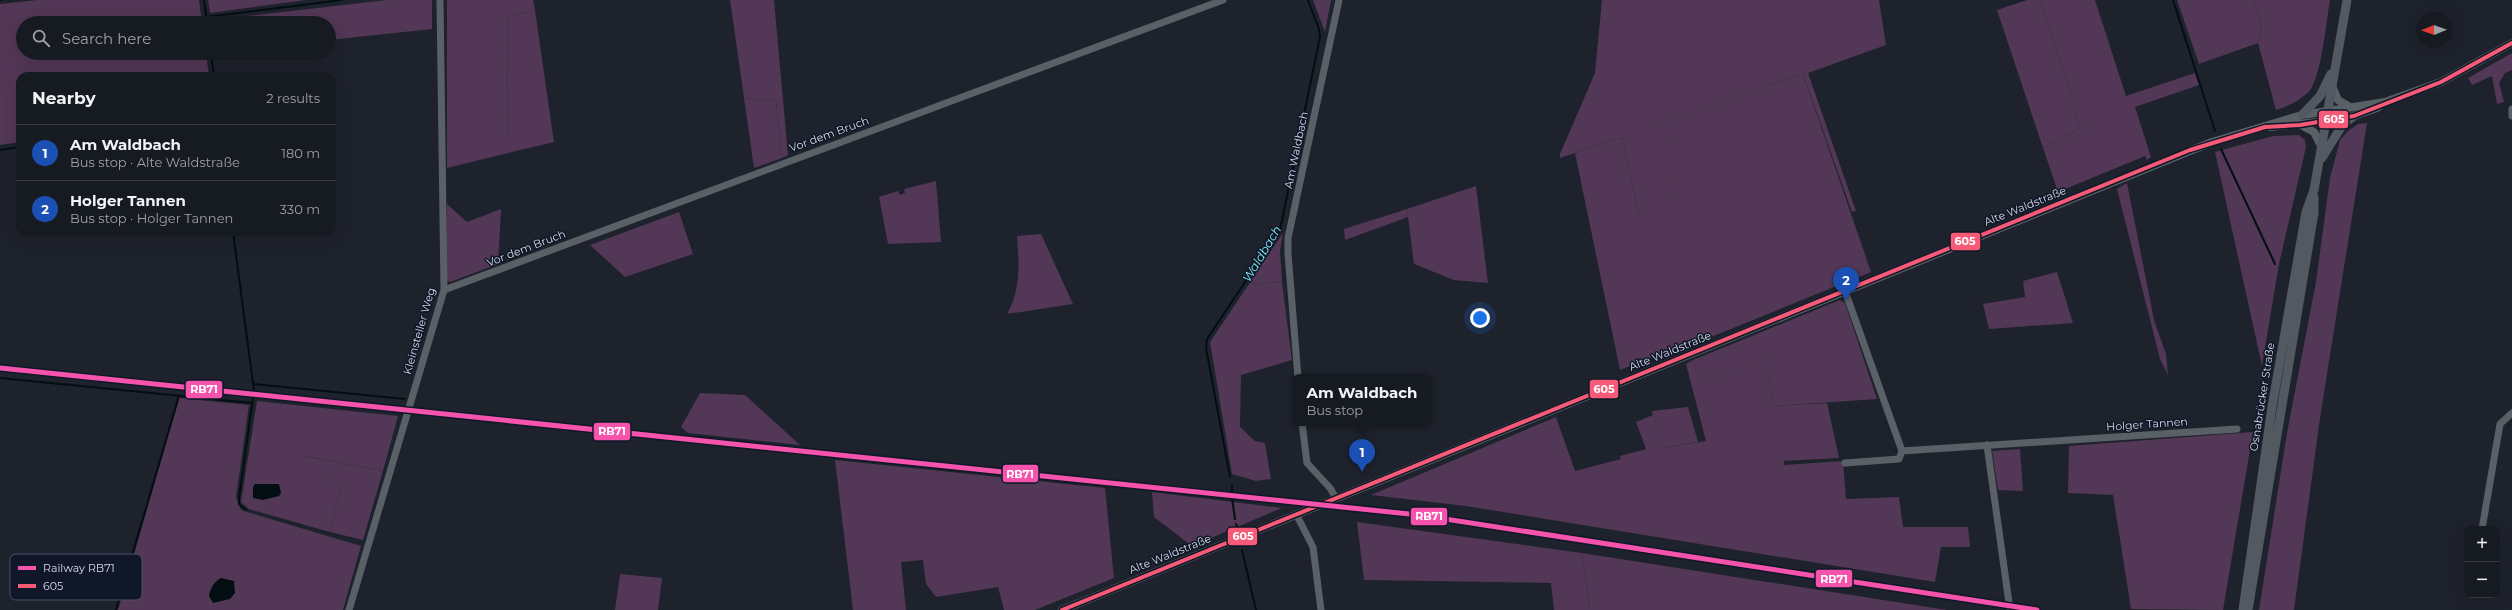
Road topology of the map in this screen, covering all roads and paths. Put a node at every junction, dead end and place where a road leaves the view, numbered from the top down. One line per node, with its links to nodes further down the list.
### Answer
1 (440, 0): 21 (street, Kleinsteller Weg)
2 (1222, 0): 21 (street, Vor dem Bruch)
3 (1339, 0): 23 (street, Am Waldbach)
4 (2347, 0): 6 (main road, Osnabrücker Straße)
5 (2512, 43): 8 (street, Alte Waldstraße)
6 (2335, 66): 7 (main road, Osnabrücker Straße); 12 (main road)
7 (2332, 86): 9 (street); 11 (main road, Osnabrücker Straße)
8 (2385, 102): 9 (street, Alte Waldstraße); 13 (street, Alte Waldstraße)
9 (2350, 107): 11 (street, Alte Waldstraße)
10 (2512, 109): 14 (street)
11 (2327, 111): 12 (street, Alte Waldstraße); 15 (main road, Osnabrücker Straße)
12 (2302, 115): 17 (street, Alte Waldstraße)
13 (2354, 116): 15 (street, Alte Waldstraße); 19 (main road)
14 (2512, 116)
15 (2326, 121): 16 (street, Alte Waldstraße); 18 (main road, Osnabrücker Straße)
16 (2300, 125): 17 (street, Alte Waldstraße); 18 (street)
17 (2265, 127): 22 (street, Alte Waldstraße)
18 (2321, 146): 19 (main road, Osnabrücker Straße)
19 (2318, 166): 20 (main road, Osnabrücker Straße)
20 (2314, 190): 37 (main road, Osnabrücker Straße); 38 (main road, Osnabrücker Straße)
21 (444, 290): 33 (street, Kleinsteller Weg)
22 (1845, 291): 28 (street); 30 (street, Alte Waldstraße)
23 (1298, 374)
24 (2512, 413): 32 (street)
25 (1302, 426): 30 (street)
26 (2237, 429): 27 (street, Holger Tannen)
27 (1987, 445): 28 (street, Holger Tannen); 36 (street)
28 (1902, 451): 29 (street, Holger Tannen)
29 (1845, 463)
30 (1336, 498): 31 (street, Alte Waldstraße)
31 (1296, 514): 34 (street, Alte Waldstraße); 35 (street)
32 (2483, 526)
33 (349, 610)
34 (1062, 610)
35 (1321, 610)
36 (2010, 610)
37 (2243, 610)
38 (2248, 610)

